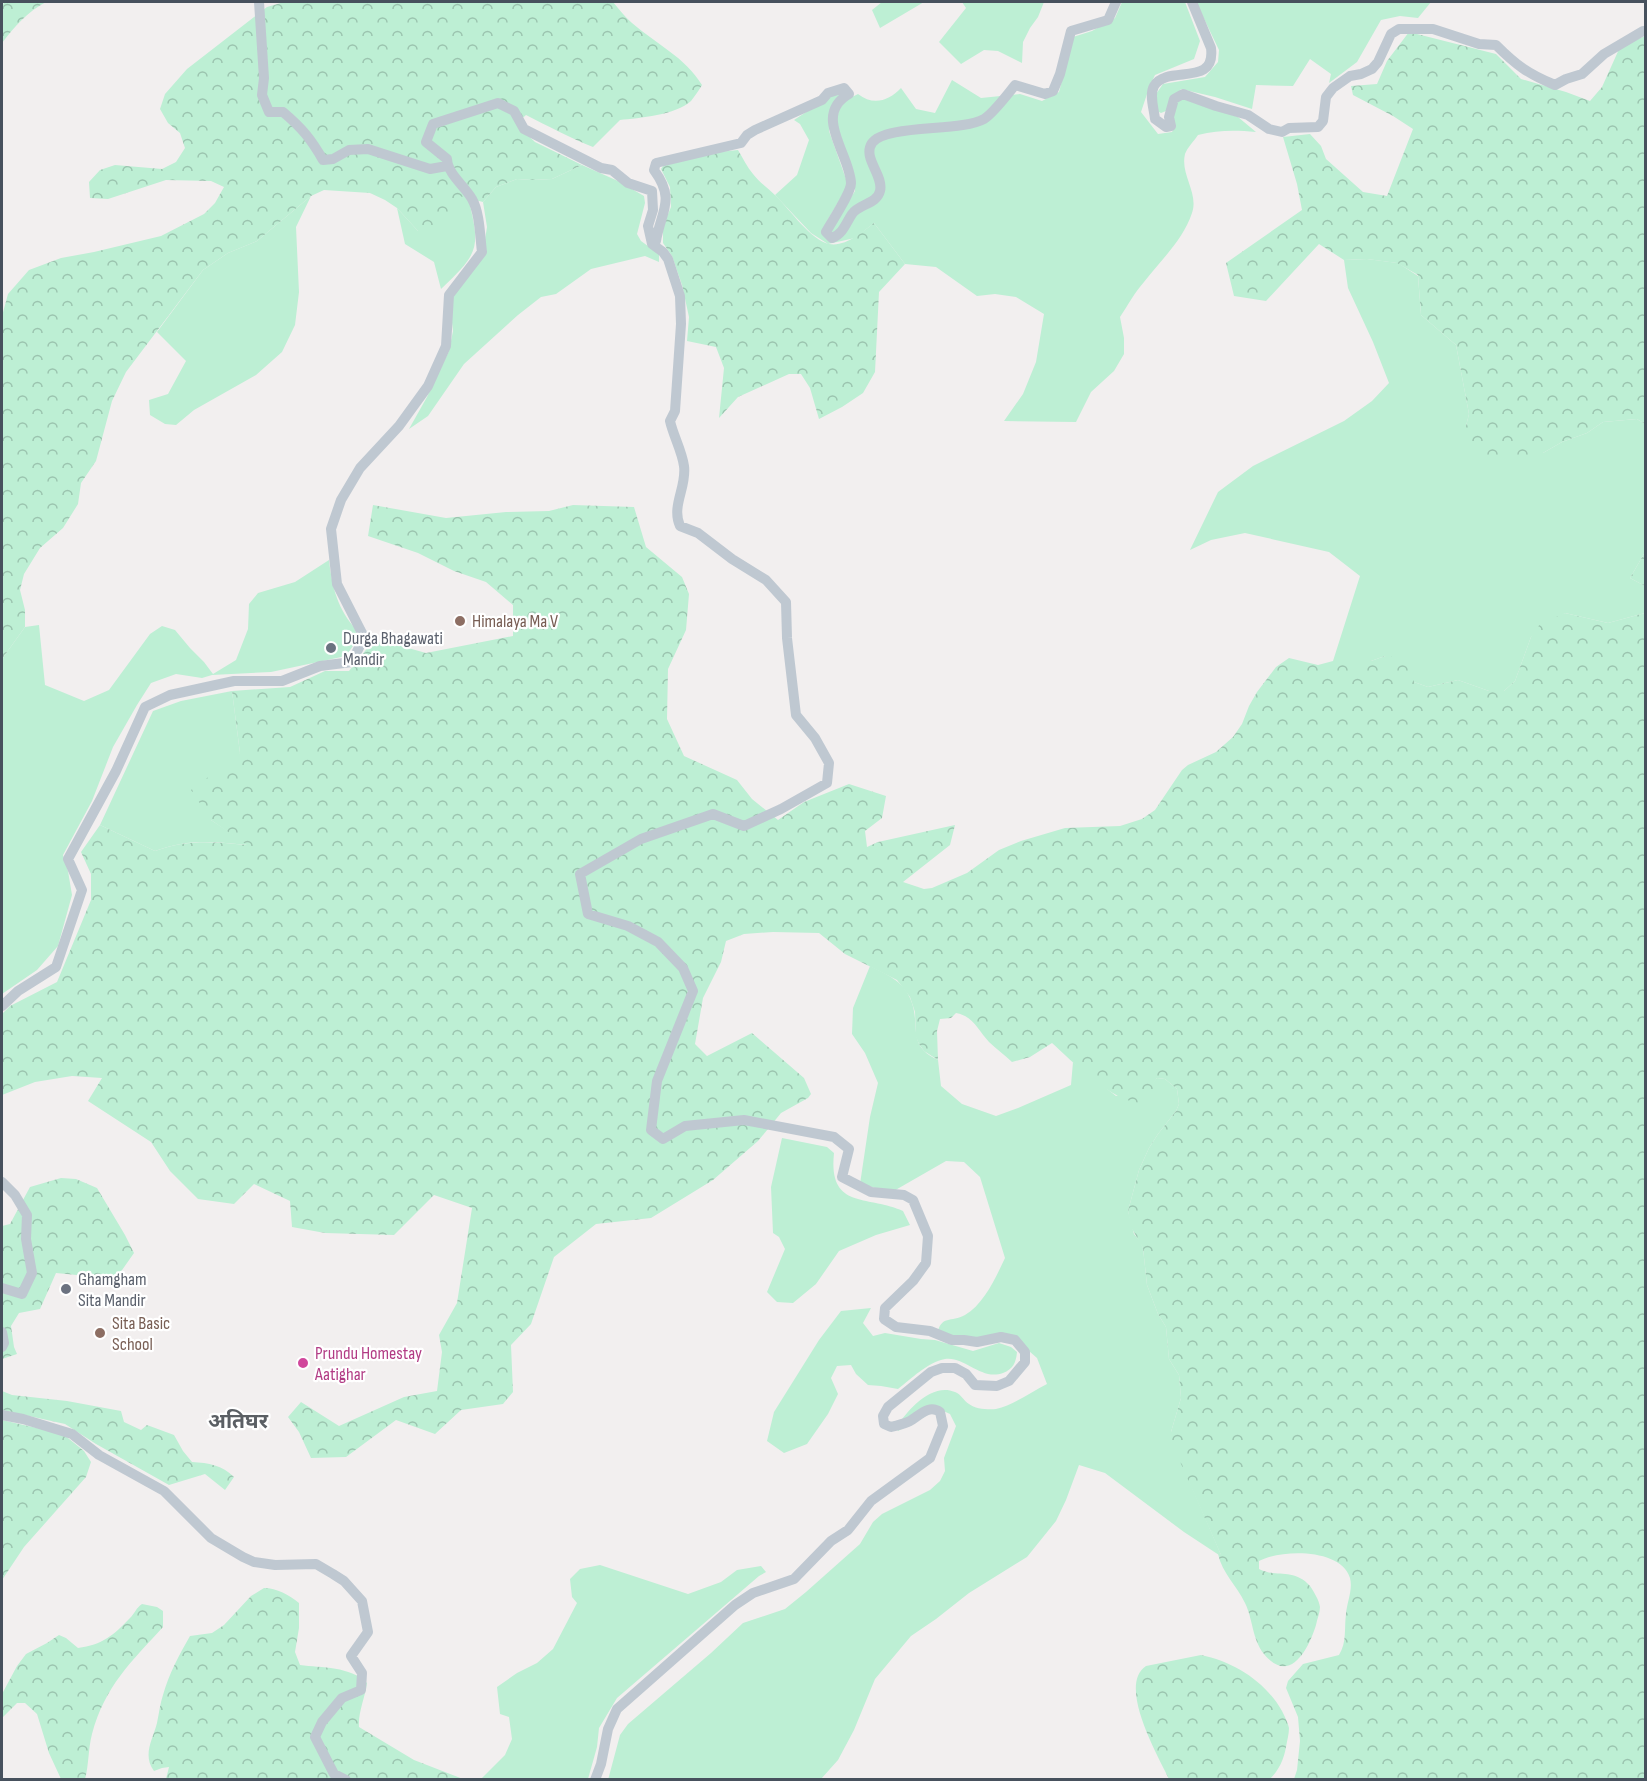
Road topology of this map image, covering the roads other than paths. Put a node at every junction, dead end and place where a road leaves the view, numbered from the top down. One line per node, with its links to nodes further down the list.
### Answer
1 (259, 2): 5 (street)
2 (1116, 2): 6 (street)
3 (1192, 2): 4 (street)
4 (1646, 31)
5 (447, 166): 6 (street); 7 (street)
6 (652, 244): 14 (street)
7 (2, 1006)
8 (2, 1182): 9 (street)
9 (2, 1288)
10 (2, 1332): 11 (street)
11 (2, 1347)
12 (2, 1415): 13 (street)
13 (346, 1779)
14 (595, 1779)

